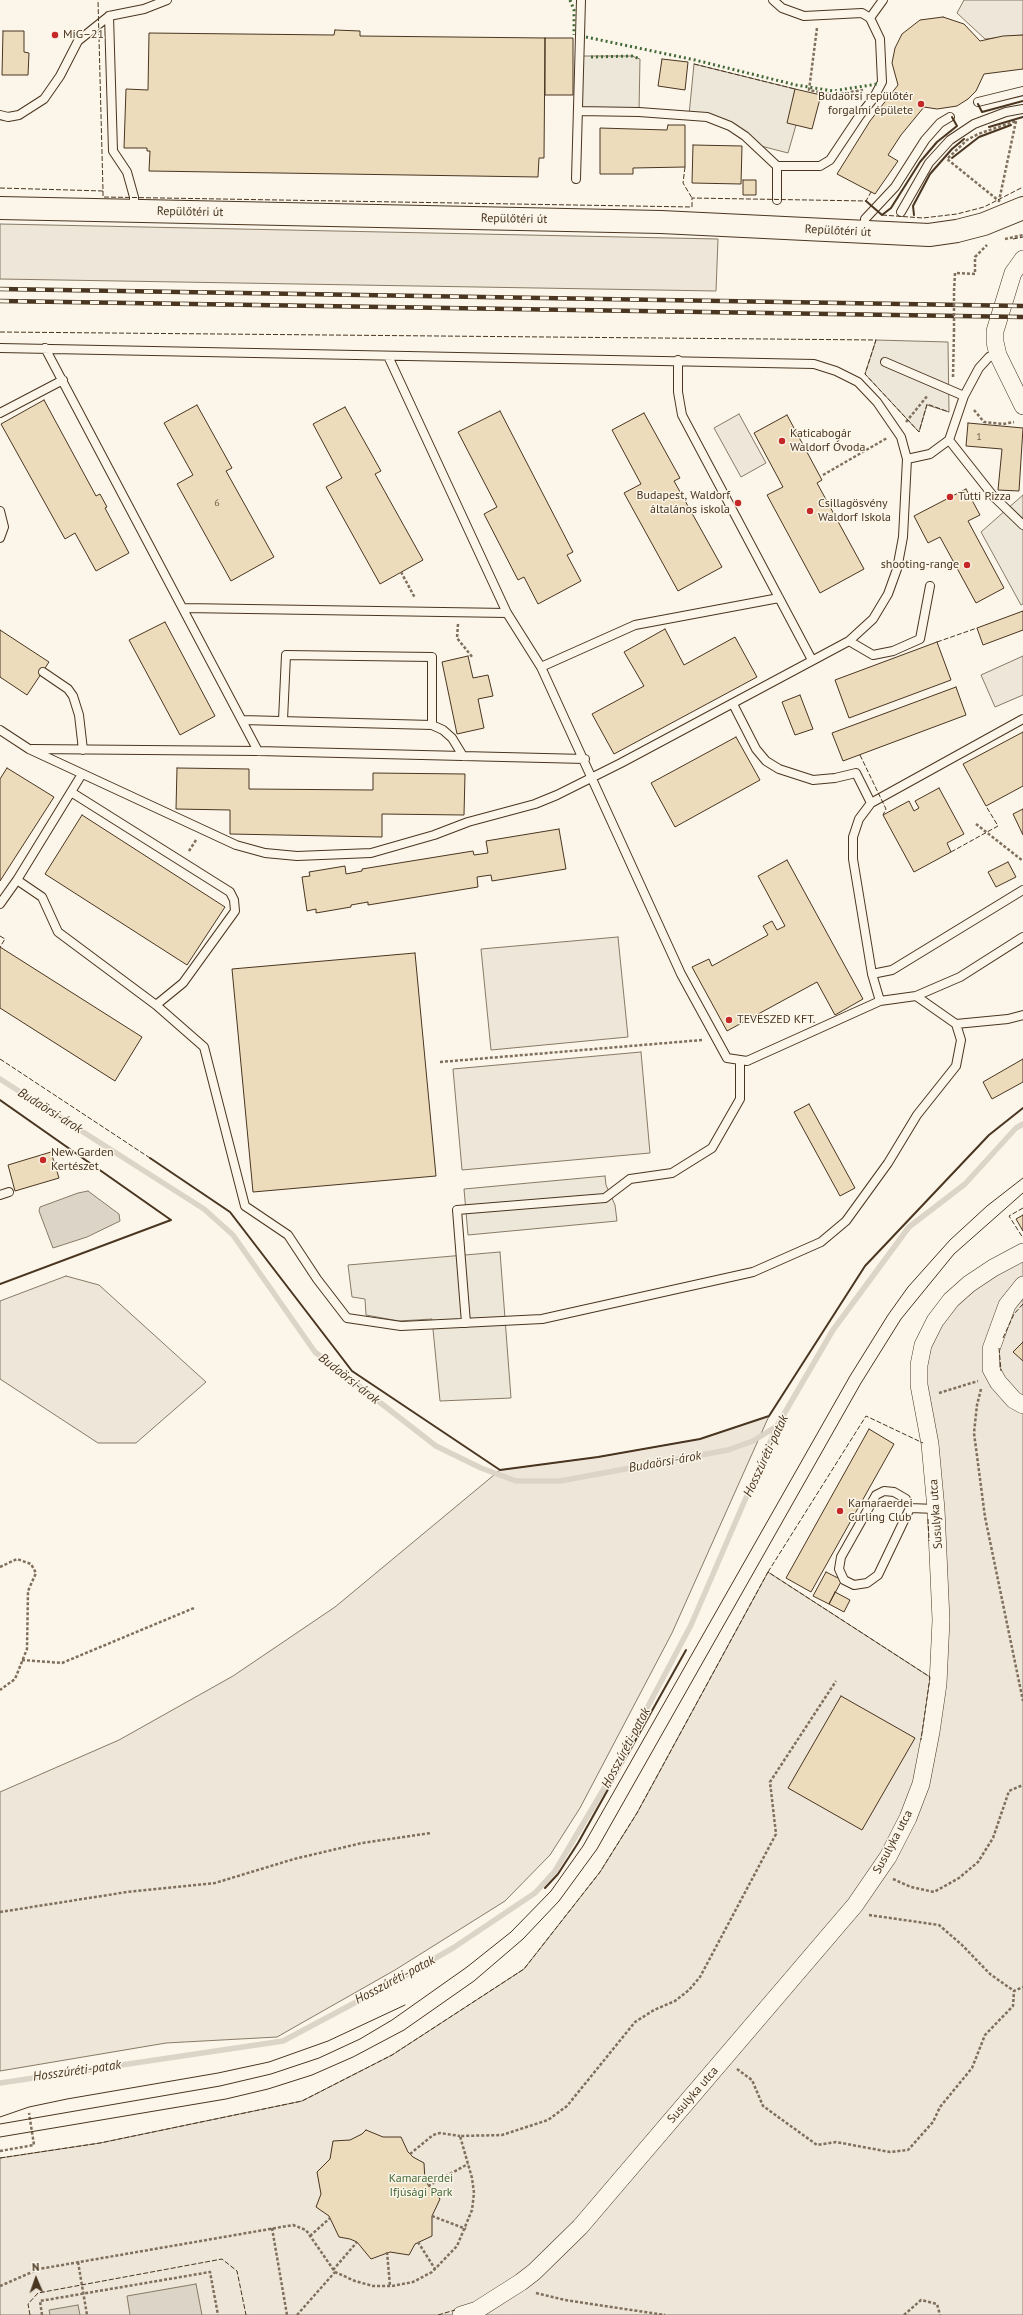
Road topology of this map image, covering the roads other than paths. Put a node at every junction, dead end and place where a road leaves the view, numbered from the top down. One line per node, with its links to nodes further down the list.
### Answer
1 (167, 0): 5 (lane)
2 (581, 0): 10 (lane)
3 (773, 0): 6 (lane)
4 (883, 0): 6 (lane)
5 (109, 16): 11 (lane); 18 (lane)
6 (870, 18): 13 (lane)
7 (1023, 92): 8 (lane)
8 (978, 102)
9 (1023, 109): 19 (lane)
10 (578, 112): 13 (lane); 14 (lane)
11 (0, 115)
12 (950, 117): 20 (lane)
13 (777, 166): 15 (lane)
14 (576, 179)
15 (777, 200)
16 (0, 208): 18 (street, Repülőtéri út)
17 (1023, 208): 20 (street, Repülőtéri út)
18 (134, 211): 20 (street, Repülőtéri út)
19 (901, 212)
20 (864, 232)
21 (1023, 259): 24 (street)
22 (0, 348): 23 (lane)
23 (45, 348): 25 (lane); 30 (lane)
24 (998, 355): 28 (street); 31 (lane)
25 (388, 356): 26 (lane); 42 (lane)
26 (678, 360): 35 (lane); 40 (lane)
27 (885, 362): 31 (lane)
28 (1006, 372): 29 (street); 32 (street)
29 (1023, 372)
30 (63, 380): 33 (lane); 41 (lane)
31 (964, 396): 34 (lane)
32 (1023, 406)
33 (0, 413)
34 (949, 440): 35 (lane); 37 (lane)
35 (907, 459): 43 (lane)
36 (0, 511): 38 (lane)
37 (1023, 525)
38 (0, 538)
39 (930, 586): 43 (lane)
40 (779, 598): 44 (lane); 45 (lane)
41 (184, 608): 42 (lane); 49 (lane)
42 (508, 613): 45 (lane)
43 (849, 641): 44 (lane)
44 (812, 660): 47 (lane)
45 (542, 667): 57 (lane)
46 (43, 672): 54 (lane)
47 (733, 704): 59 (lane); 61 (lane)
48 (1023, 719): 61 (lane)
49 (242, 720): 50 (lane); 55 (lane)
50 (282, 720): 51 (lane); 51 (lane)
51 (432, 725): 56 (lane)
52 (1, 732): 53 (lane)
53 (29, 749): 54 (lane); 58 (lane)
54 (83, 750): 55 (lane)
55 (258, 751): 56 (lane)
56 (463, 756): 57 (lane)
57 (585, 759): 59 (lane)
58 (82, 774): 59 (lane); 60 (lane)
59 (593, 777): 72 (lane)
60 (71, 792): 62 (lane); 69 (lane)
61 (871, 803): 66 (lane)
62 (17, 880): 64 (lane); 69 (lane)
63 (1023, 890): 66 (lane)
64 (0, 904)
65 (1023, 937): 67 (lane)
66 (872, 974): 68 (lane)
67 (916, 996): 68 (lane); 71 (lane)
68 (880, 1001): 72 (lane)
69 (156, 1005): 77 (lane)
70 (1023, 1015): 71 (lane)
71 (956, 1024): 77 (lane)
72 (740, 1061): 77 (lane)
73 (9, 1192): 74 (lane)
74 (0, 1195)
75 (1023, 1252): 80 (street, Susulyka utca)
76 (1023, 1285): 78 (street)
77 (466, 1323)
78 (1023, 1405)
79 (910, 1508): 79 (lane); 80 (lane)
80 (936, 1509): 81 (street, Susulyka utca)
81 (461, 2315)

